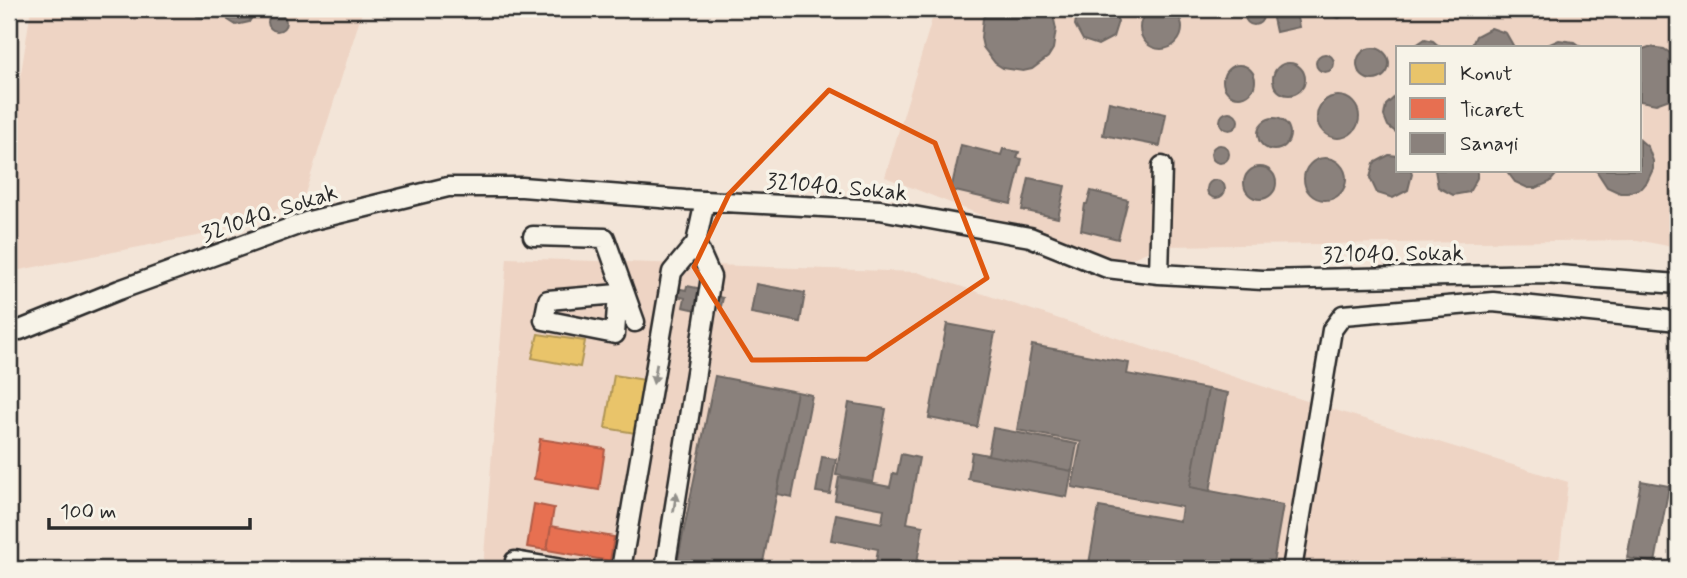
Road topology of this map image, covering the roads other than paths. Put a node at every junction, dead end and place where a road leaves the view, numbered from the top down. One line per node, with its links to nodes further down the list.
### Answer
1 (1162, 166): 5 (street)
2 (705, 201): 4 (street); 5 (street, 321040. Sokak); 11 (street, 321040. Sokak)
3 (533, 236): 9 (street)
4 (696, 243): 10 (street); 15 (street, one-way to 4)
5 (1159, 274): 6 (street, 321040. Sokak)
6 (1678, 284)
7 (616, 319): 9 (street)
8 (1678, 321): 16 (street)
9 (635, 322): 10 (street)
10 (663, 326): 14 (street, one-way to 14)
11 (9, 330)
12 (515, 569): 13 (street)
13 (562, 569)
14 (621, 569)
15 (665, 569)
16 (1292, 569)

